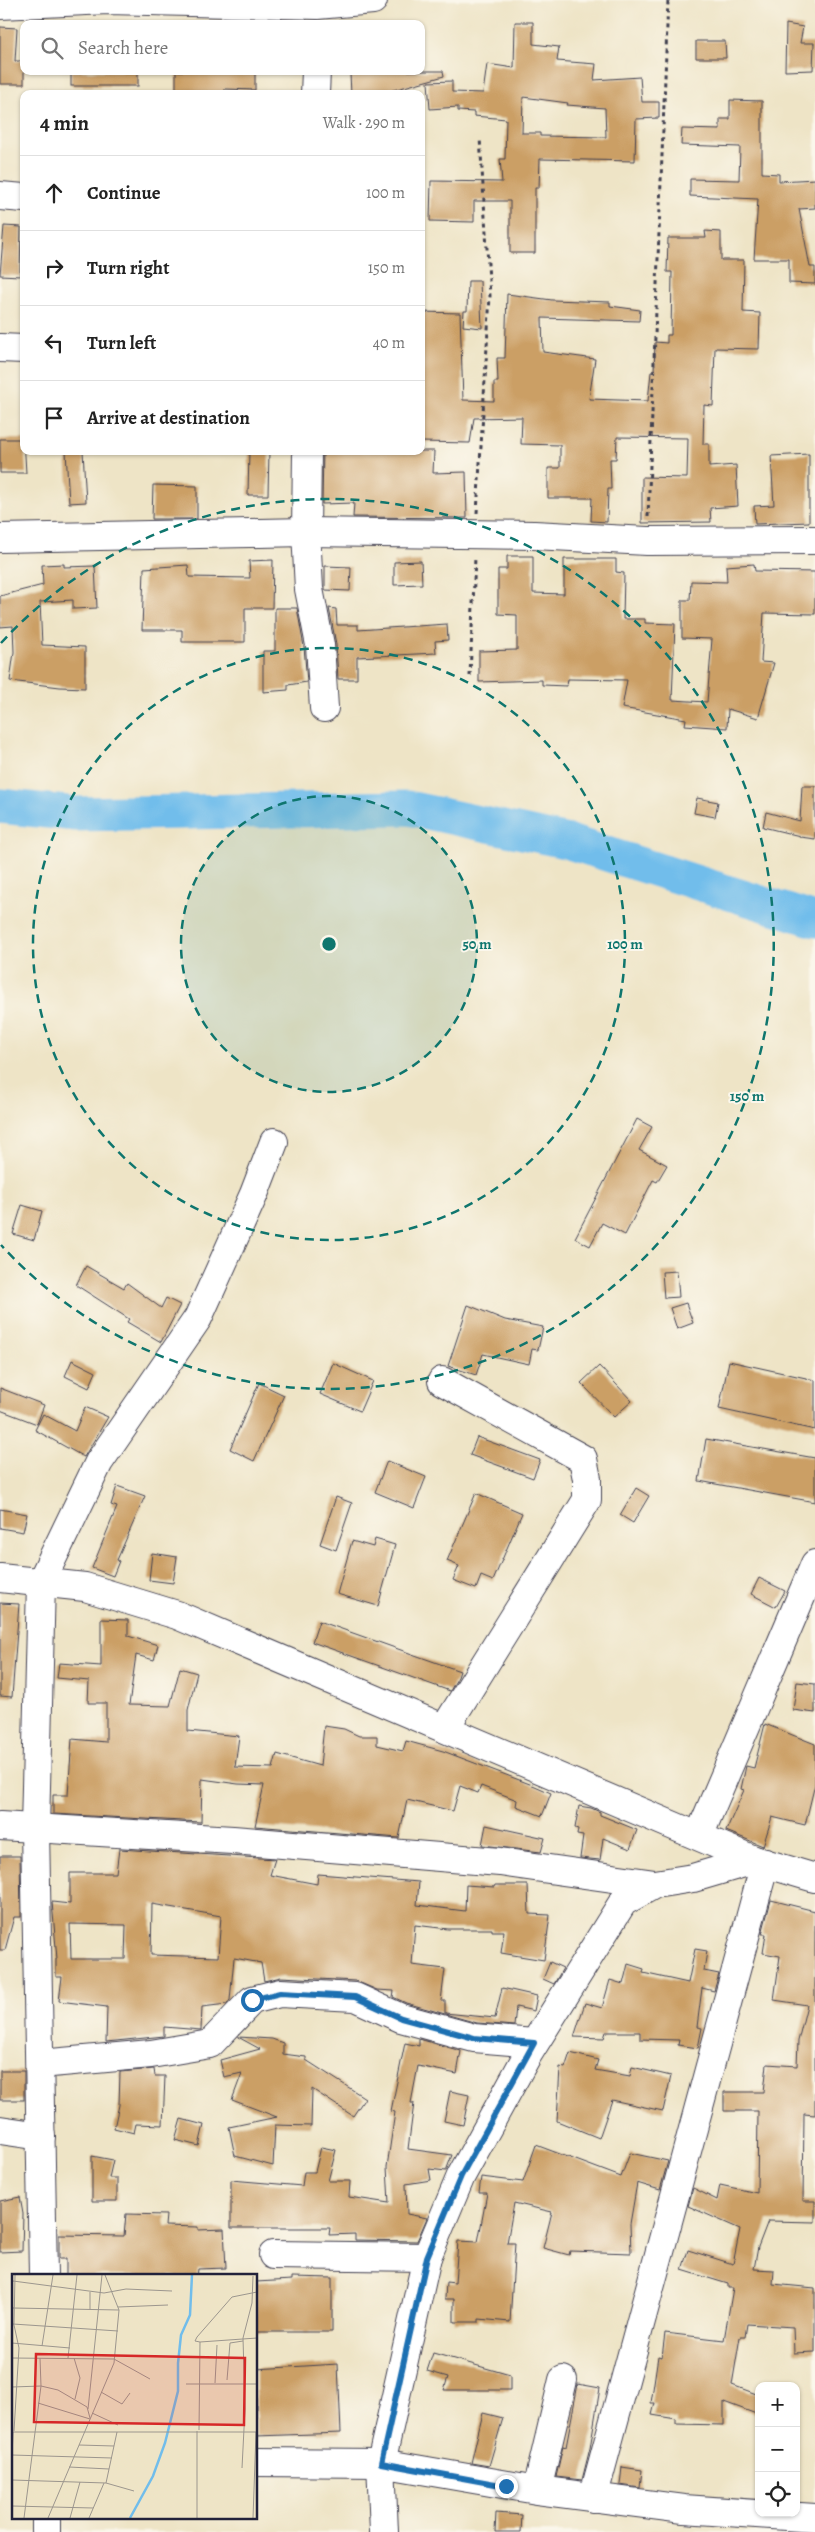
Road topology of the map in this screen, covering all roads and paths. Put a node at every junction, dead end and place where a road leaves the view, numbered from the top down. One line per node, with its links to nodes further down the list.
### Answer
1 (373, 0): 4 (street)
2 (668, 0): 16 (path)
3 (0, 5): 4 (street)
4 (317, 10)
5 (316, 75): 6 (street)
6 (315, 90)
7 (480, 138): 14 (path)
8 (0, 196): 9 (street)
9 (20, 198)
10 (0, 348): 11 (street)
11 (20, 349)
12 (307, 455): 13 (street)
13 (306, 532): 14 (street); 15 (street); 19 (street)
14 (476, 536): 16 (street); 18 (path)
15 (0, 538)
16 (647, 540): 17 (street)
17 (815, 540)
18 (470, 676)
19 (324, 708)
20 (274, 1142): 24 (street)
21 (442, 1381): 25 (street)
22 (815, 1564): 28 (street)
23 (0, 1578): 24 (street)
24 (41, 1582): 25 (street); 27 (street)
25 (445, 1728): 28 (street)
26 (0, 1826): 27 (street)
27 (34, 1828): 31 (street); 33 (street)
28 (699, 1836): 29 (street)
29 (760, 1861): 30 (street); 31 (street); 43 (street)
30 (815, 1878)
31 (655, 1884): 32 (street)
32 (534, 2043): 33 (street); 37 (street)
33 (40, 2064): 35 (street)
34 (0, 2130): 35 (street)
35 (41, 2136): 38 (street)
36 (273, 2255): 37 (street)
37 (427, 2257): 41 (street)
38 (43, 2274)
39 (563, 2380): 42 (street)
40 (258, 2462): 41 (street)
41 (381, 2463): 42 (street); 45 (street)
42 (537, 2490): 43 (street)
43 (594, 2498): 44 (street)
44 (815, 2518)
45 (384, 2532)

